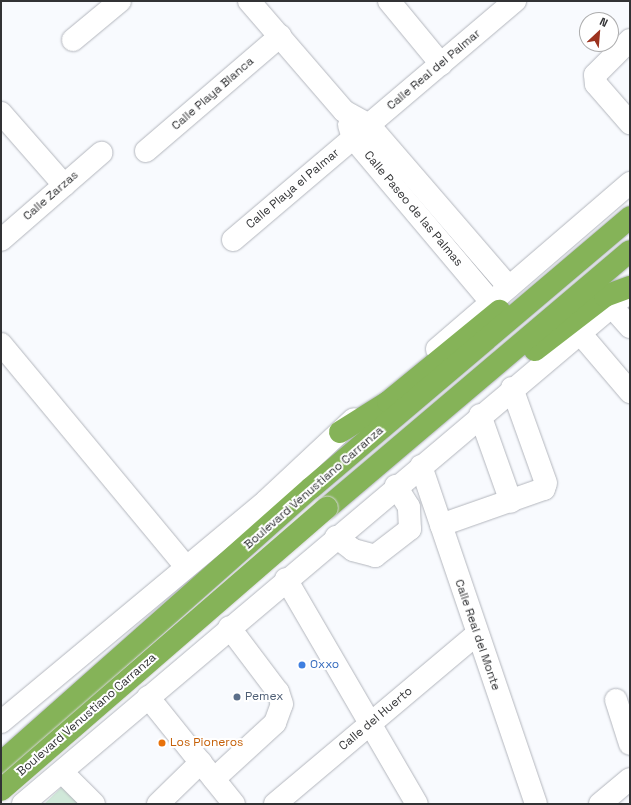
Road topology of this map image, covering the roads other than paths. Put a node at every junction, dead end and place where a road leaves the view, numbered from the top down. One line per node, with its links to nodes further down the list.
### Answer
1 (120, 1): 6 (street)
2 (249, 1): 5 (street, Calle Paseo de las Palmas)
3 (389, 1): 8 (street)
4 (515, 1): 8 (street, Calle Real del Palmar)
5 (280, 36): 11 (street, Calle Paseo de las Palmas); 12 (street, Calle Playa Blanca)
6 (72, 40)
7 (630, 40): 9 (street)
8 (441, 64): 11 (street, Calle Real del Palmar)
9 (626, 110)
10 (3, 120): 16 (street)
11 (361, 132): 14 (street, Calle Paseo de las Palmas); 21 (street, Calle Playa el Palmar)
12 (146, 151)
13 (101, 153): 16 (street, Calle Zarzas)
14 (402, 180): 18 (street, Calle Paseo de las Palmas); 19 (street, Calle Paseo de las Palmas)
15 (630, 183): 24 (street)
16 (64, 185): 20 (street, Calle Zarzas)
17 (630, 217): 23 (highway, Boulevard Venustiano Carranza)
18 (448, 218): 19 (street); 24 (street, Calle Paseo de las Palmas)
19 (431, 231): 26 (street, Calle Paseo de las Palmas)
20 (1, 240)
21 (233, 240)
22 (630, 251): 30 (highway, Boulevard Venustiano Carranza)
23 (584, 259): 34 (highway); 50 (highway, Boulevard Venustiano Carranza)
24 (509, 287): 26 (street)
25 (626, 296): 27 (street); 28 (street); 30 (highway)
26 (491, 302): 34 (street)
27 (630, 327)
28 (579, 332): 31 (street); 32 (street)
29 (1, 344): 40 (street)
30 (480, 381): 54 (highway, Boulevard Venustiano Carranza, bridge)
31 (512, 388): 33 (street); 37 (street)
32 (630, 392)
33 (480, 415): 35 (street); 37 (street)
34 (340, 432): 40 (street)
35 (421, 466): 36 (street); 38 (street, Calle Real del Monte)
36 (396, 486): 39 (street); 39 (street)
37 (511, 502): 38 (street)
38 (441, 525): 43 (street, Calle Real del Monte)
39 (336, 537): 41 (street)
40 (185, 566): 46 (street)
41 (286, 579): 42 (street); 47 (street)
42 (229, 627): 44 (street); 52 (street)
43 (476, 634): 47 (street, Calle del Huerto); 56 (street, Calle Real del Monte)
44 (148, 697): 49 (street); 51 (street)
45 (616, 700): 48 (street)
46 (1, 722)
47 (371, 724): 60 (street, Calle del Huerto); 61 (street)
48 (630, 744)
49 (200, 762): 52 (street); 58 (street)
50 (1, 763)
51 (62, 772): 55 (street); 57 (street)
52 (214, 778): 59 (street)
53 (630, 779): 62 (street)
54 (1, 789): 55 (street)
55 (29, 798)
56 (531, 801)
57 (94, 804)
58 (158, 804)
59 (234, 804)
60 (275, 804)
61 (417, 804)
62 (600, 804)

